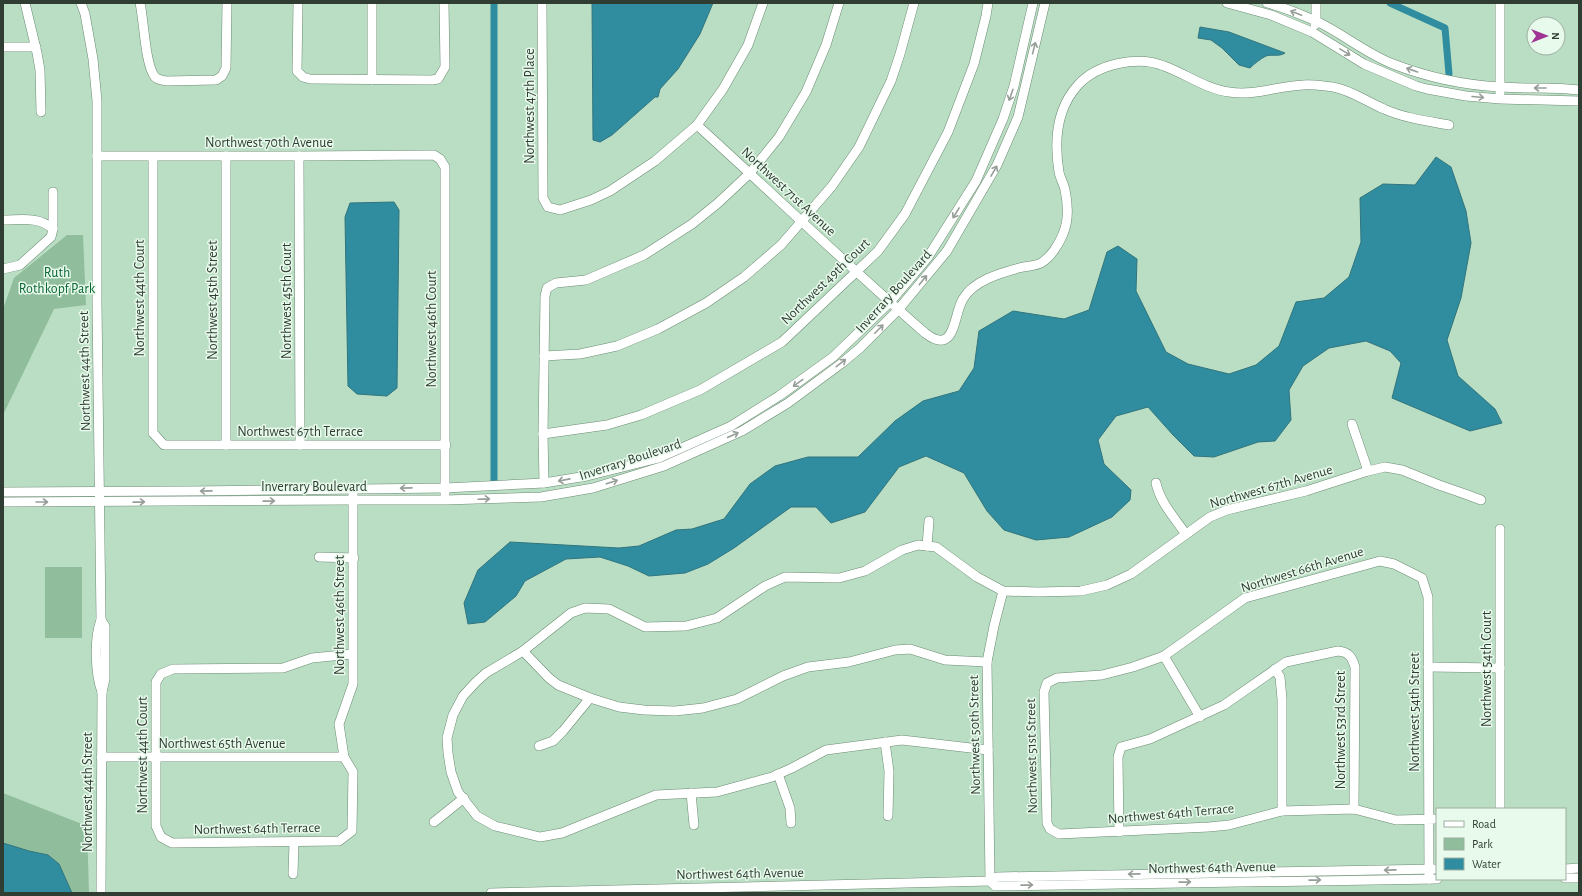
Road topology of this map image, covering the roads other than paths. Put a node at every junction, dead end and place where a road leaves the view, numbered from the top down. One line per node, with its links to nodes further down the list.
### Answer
1 (25, 3): 21 (street)
2 (81, 3): 33 (street, Northwest 44th Street)
3 (140, 3): 4 (street)
4 (226, 3)
5 (298, 3): 25 (street)
6 (372, 3): 25 (street)
7 (444, 3): 25 (street)
8 (542, 3): 31 (street, Northwest 47th Place)
9 (763, 3): 31 (street)
10 (839, 3): 38 (street)
11 (914, 3): 41 (street)
12 (988, 3): 44 (street, Northwest 49th Court)
13 (1033, 3): 45 (street, Inverrary Boulevard, one-way to 45)
14 (1045, 3): 46 (street, Inverrary Boulevard, one-way to 14)
15 (1227, 3): 20 (street)
16 (1267, 3): 19 (street, one-way to 16)
17 (1316, 3): 19 (street)
18 (1500, 3): 26 (street)
19 (1316, 21): 20 (street); 23 (street)
20 (1312, 32): 24 (street, one-way to 24)
21 (36, 47): 22 (street); 30 (street)
22 (3, 48)
23 (1389, 62): 24 (street); 26 (street, one-way to 23)
24 (1385, 73): 28 (street, one-way to 28)
25 (372, 80)
26 (1500, 88): 27 (street, one-way to 26); 28 (street)
27 (1579, 90)
28 (1500, 99): 29 (street)
29 (1579, 101)
30 (41, 112)
31 (696, 125): 38 (street, Northwest 71st Avenue)
32 (1449, 125): 46 (street, Northwest 71st Avenue)
33 (98, 156): 34 (street, Northwest 70th Avenue); 59 (street, Northwest 44th Street)
34 (153, 156): 35 (street, Northwest 70th Avenue); 50 (street, Northwest 44th Court)
35 (226, 156): 36 (street, Northwest 70th Avenue); 51 (street, Northwest 45th Street)
36 (299, 156): 37 (street, Northwest 70th Avenue); 52 (street, Northwest 45th Court)
37 (440, 159): 53 (street, Northwest 46th Court)
38 (750, 173): 41 (street, Northwest 71st Avenue); 47 (street)
39 (52, 192): 42 (street)
40 (3, 220): 42 (street)
41 (801, 222): 44 (street, Northwest 71st Avenue); 47 (street)
42 (53, 229): 43 (street)
43 (3, 269)
44 (856, 272): 45 (street, Northwest 71st Avenue); 49 (street, Northwest 49th Court)
45 (890, 302): 46 (street, Northwest 71st Avenue); 56 (street, Inverrary Boulevard, one-way to 56)
46 (898, 310): 63 (street, Inverrary Boulevard, one-way to 46)
47 (544, 356): 49 (street)
48 (1352, 424): 54 (street)
49 (543, 434): 56 (street)
50 (157, 438): 51 (street, Northwest 67th Terrace)
51 (226, 445): 52 (street, Northwest 67th Terrace)
52 (300, 445): 53 (street, Northwest 67th Terrace)
53 (446, 445): 57 (street, Northwest 46th Court)
54 (1368, 471): 64 (street, Northwest 67th Avenue); 70 (street, Northwest 67th Avenue)
55 (1156, 482): 70 (street)
56 (544, 484): 57 (street, Inverrary Boulevard)
57 (445, 488): 58 (street, Inverrary Boulevard, one-way to 58); 63 (street, Northwest 46th Court)
58 (354, 489): 60 (street, Inverrary Boulevard); 62 (street, Northwest 46th Street)
59 (100, 491): 60 (street, Inverrary Boulevard, one-way to 59); 61 (street, Inverrary Boulevard); 67 (street, Northwest 44th Street)
60 (245, 491): 65 (street)
61 (3, 492)
62 (353, 500): 63 (street, Inverrary Boulevard); 65 (street, Inverrary Boulevard, one-way to 62); 73 (street, Northwest 46th Street)
63 (445, 500)
64 (1481, 500)
65 (245, 501): 67 (street, Inverrary Boulevard, one-way to 65)
66 (3, 502): 67 (street, Inverrary Boulevard, one-way to 67)
67 (100, 502): 89 (street, Northwest 44th Street)
68 (929, 521): 71 (street)
69 (1500, 528): 82 (street, Northwest 54th Court)
70 (1185, 533): 75 (street, Northwest 67th Avenue)
71 (927, 546): 75 (street, Northwest 67th Avenue); 76 (street, Northwest 67th Avenue)
72 (319, 557): 73 (street)
73 (354, 558): 77 (street, Northwest 46th Street)
74 (1394, 564): 78 (street, Northwest 66th Avenue); 80 (street, Northwest 54th Street)
75 (1004, 591): 79 (street, Northwest 50th Street)
76 (523, 651): 84 (street); 94 (street, Northwest 67th Avenue)
77 (353, 654): 90 (street, Northwest 44th Court); 91 (street, Northwest 46th Street)
78 (1164, 656): 83 (street, Northwest 66th Avenue); 85 (street)
79 (987, 662): 84 (street); 88 (street, Northwest 50th Street)
80 (1428, 666): 82 (street); 99 (street, Northwest 54th Street)
81 (1275, 668): 85 (street); 96 (street, Northwest 53rd Street); 97 (street)
82 (1500, 668): 95 (street, Northwest 54th Court)
83 (1047, 683): 103 (street, Northwest 51st Street)
84 (590, 698): 87 (street)
85 (1200, 717): 105 (street)
86 (885, 742): 88 (street); 92 (street); 98 (street)
87 (539, 746)
88 (988, 750): 114 (street, Northwest 50th Street)
89 (101, 757): 90 (street, Northwest 65th Avenue); 115 (street, Northwest 44th Street)
90 (156, 757): 91 (street, Northwest 65th Avenue); 106 (street, Northwest 44th Court)
91 (344, 757): 104 (street, Northwest 46th Street)
92 (778, 774): 93 (street); 101 (street)
93 (691, 793): 94 (street); 102 (street)
94 (464, 798): 100 (street)
95 (1500, 808)
96 (1354, 809): 97 (street, Northwest 64th Terrace); 99 (street, Northwest 64th Terrace)
97 (1282, 811): 105 (street, Northwest 64th Terrace)
98 (888, 816)
99 (1432, 819): 111 (street, Northwest 54th Street)
100 (434, 822)
101 (791, 823)
102 (694, 825)
103 (1050, 829): 105 (street, Northwest 64th Terrace)
104 (352, 831): 107 (street, Northwest 64th Terrace)
105 (1119, 832)
106 (161, 837): 107 (street, Northwest 64th Terrace)
107 (294, 842): 110 (street)
108 (1579, 868): 109 (street)
109 (1566, 869)
110 (293, 874)
111 (1433, 874): 114 (street, Northwest 64th Avenue)
112 (1566, 878): 113 (street)
113 (1579, 878)
114 (990, 881): 116 (street, Northwest 64th Avenue)
115 (101, 893)
116 (491, 893)

